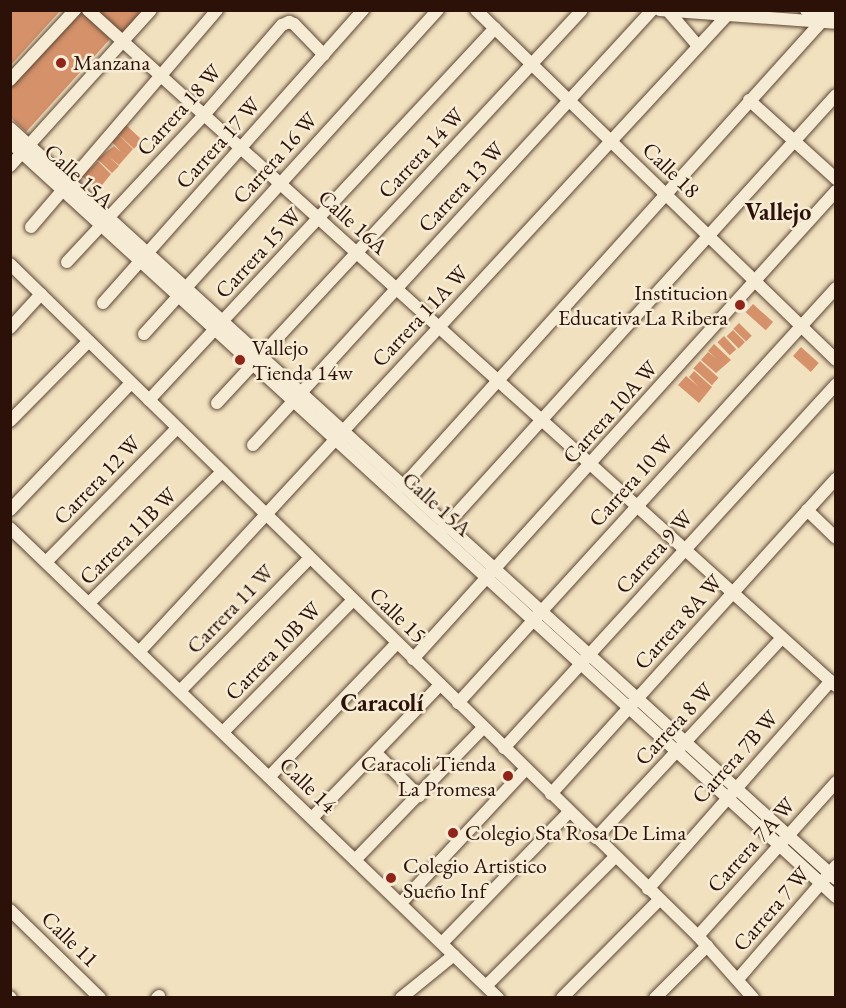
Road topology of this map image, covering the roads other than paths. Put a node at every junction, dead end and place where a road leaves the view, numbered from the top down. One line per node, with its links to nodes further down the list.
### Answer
1 (75, 10): 21 (street)
2 (88, 10): 16 (street, Calle 16A)
3 (151, 10): 16 (street)
4 (217, 10): 20 (street)
5 (363, 10): 18 (street, Carrera 17 W)
6 (438, 10): 34 (street, Carrera 16 W)
7 (477, 10): 15 (street, Calle 18)
8 (582, 10): 19 (street, Carrera 14 W)
9 (652, 10): 23 (street, Carrera 13 W)
10 (806, 10): 13 (street)
11 (664, 11): 12 (street); 17 (street)
12 (730, 13): 14 (street); 17 (street, Carrera 11A W)
13 (833, 15): 14 (street)
14 (820, 22): 24 (street)
15 (495, 28): 19 (street, Calle 18); 38 (street, Carrera 15 W)
16 (123, 42): 20 (street, Calle 16A); 31 (street)
17 (698, 46): 27 (street, Carrera 11A W)
18 (324, 55): 25 (street, Carrera 18 W); 30 (street, Carrera 17 W)
19 (532, 65): 23 (street, Calle 18); 42 (street, Carrera 14 W)
20 (162, 77): 25 (street, Calle 16A); 35 (street)
21 (10, 80)
22 (836, 96): 28 (street)
23 (569, 100): 27 (street, Calle 18); 48 (street, Carrera 13 W)
24 (749, 100): 28 (street); 37 (street)
25 (204, 115): 30 (street, Calle 16A); 39 (street, Carrera 18 W)
26 (10, 128): 31 (street, Calle 15A)
27 (611, 141): 37 (street, Calle 18); 54 (street, Carrera 11A W)
28 (794, 141): 33 (street); 41 (street)
29 (10, 142): 31 (street, Calle 15A)
30 (241, 148): 34 (street, Calle 16A); 43 (street, Carrera 17 W)
31 (26, 149): 32 (street); 35 (street, Calle 15A)
32 (10, 166)
33 (836, 179)
34 (279, 183): 38 (street, Calle 16A); 49 (street, Carrera 16 W)
35 (66, 186): 39 (street, Calle 15A); 40 (street)
36 (836, 191): 46 (street, Carrera 10A W)
37 (665, 194): 41 (street, Calle 18); 60 (street)
38 (318, 218): 42 (street, Calle 16A); 52 (street, Carrera 15 W)
39 (105, 221): 43 (street, Calle 15A); 44 (street, Carrera 18 W)
40 (31, 227)
41 (707, 235): 46 (street, Calle 18); 66 (street)
42 (357, 253): 48 (street, Calle 16A); 58 (street, Carrera 14 W)
43 (144, 257): 49 (street, Calle 15A); 51 (street, Carrera 17 W)
44 (67, 262)
45 (10, 264): 50 (street, Calle 15)
46 (754, 281): 53 (street, Calle 18); 71 (street, Carrera 10A W)
47 (836, 288): 53 (street, Carrera 10 W)
48 (396, 289): 54 (street, Calle 16A); 63 (street, Carrera 13 W)
49 (182, 292): 52 (street, Calle 15A); 56 (street, Carrera 16 W)
50 (41, 294): 55 (street); 57 (street, Calle 15)
51 (103, 303)
52 (219, 325): 58 (street, Calle 15A); 64 (street, Carrera 15 W)
53 (801, 326): 59 (street, Calle 18); 76 (street, Carrera 10 W)
54 (439, 327): 60 (street, Calle 16A); 69 (street, Carrera 11A W)
55 (10, 328)
56 (144, 334)
57 (89, 341): 61 (street, Calle 15); 67 (street)
58 (257, 360): 63 (street, Calle 15A); 65 (street, Carrera 14 W)
59 (836, 360)
60 (498, 381): 66 (street, Calle 16A); 75 (street)
61 (131, 382): 64 (street, Calle 15); 77 (street)
62 (836, 384): 83 (street, Carrera 9 W)
63 (297, 397): 69 (street, Calle 15A); 70 (street, Carrera 13 W)
64 (149, 400): 68 (street, Calle 15)
65 (217, 404)
66 (540, 419): 71 (street, Calle 16A); 81 (street)
67 (10, 421)
68 (177, 428): 72 (street, Calle 15); 85 (street, Carrera 12 W)
69 (339, 435): 74 (street, Calle 15A); 79 (street, Carrera 11A W)
70 (253, 445)
71 (591, 465): 76 (street, Calle 16A); 86 (street, Carrera 10A W)
72 (222, 472): 79 (street, Calle 15); 89 (street, Carrera 11B W)
73 (836, 479): 78 (street, Carrera 8A W)
74 (389, 481): 75 (street, Calle 15A); 81 (street, Calle 15A)
75 (403, 486): 81 (street, Calle 15A)
76 (637, 506): 83 (street, Calle 16A); 90 (street, Carrera 10 W)
77 (10, 510)
78 (807, 510): 82 (street); 87 (street, Carrera 8A W)
79 (266, 515): 84 (street, Calle 15); 93 (street, Carrera 11A W)
80 (10, 528): 85 (street, Carrera 11B W)
81 (443, 530): 86 (street, Calle 15A)
82 (836, 538)
83 (685, 549): 87 (street, Calle 16A); 95 (street, Carrera 9 W)
84 (310, 558): 88 (street, Calle 15); 98 (street, Carrera 11 W)
85 (46, 562): 89 (street, Carrera 11B W)
86 (490, 573): 90 (street, Calle 15A); 94 (street, Carrera 10A W)
87 (733, 593): 91 (street, Calle 16A); 100 (street, Carrera 8A W)
88 (353, 600): 92 (street, Calle 15); 102 (street, Carrera 10B W)
89 (89, 603): 93 (street, Calle 14)
90 (537, 616): 95 (street, Calle 15A); 99 (street, Carrera 10 W)
91 (782, 638): 96 (street, Calle 16A); 103 (street, Carrera 8 W)
92 (397, 643): 94 (street, Calle 15); 107 (street)
93 (140, 652): 98 (street, Calle 14)
94 (413, 659): 97 (street, Calle 15)
95 (585, 659): 100 (street, Calle 15A); 104 (street, Carrera 9 W)
96 (833, 684): 109 (street, Carrera 7B W)
97 (440, 685): 99 (street, Calle 15); 105 (street)
98 (180, 691): 102 (street, Calle 14)
99 (458, 703): 101 (street, Calle 15)
100 (633, 703): 103 (street, Calle 15A); 110 (street, Carrera 8A W)
101 (483, 728): 104 (street, Calle 15); 111 (street)
102 (223, 732): 107 (street, Calle 14)
103 (681, 747): 109 (street, Calle 15A); 114 (street, Carrera 8 W)
104 (504, 748): 106 (street, Calle 15)
105 (375, 753): 111 (street); 113 (street)
106 (526, 770): 110 (street, Calle 15); 122 (street)
107 (269, 777): 113 (street, Calle 14)
108 (836, 783): 115 (street, Carrera 7A W)
109 (731, 792): 115 (street, Calle 15A); 119 (street, Carrera 7B W)
110 (551, 794): 112 (street, Calle 15)
111 (420, 796): 117 (street)
112 (569, 812): 114 (street, Calle 15); 125 (street)
113 (312, 818): 117 (street, Calle 14)
114 (596, 838): 116 (street, Calle 15)
115 (783, 841): 118 (street, Calle 15A); 124 (street, Carrera 7A W)
116 (615, 856): 119 (street, Calle 15); 129 (street)
117 (355, 860): 122 (street, Calle 14)
118 (830, 875): 120 (street, Calle 15A); 128 (street, Carrera 7 W)
119 (648, 889): 121 (street, Calle 15)
120 (836, 897)
121 (659, 900): 124 (street, Calle 15); 133 (street)
122 (401, 903): 125 (street, Calle 14)
123 (10, 910): 130 (street, Calle 11)
124 (698, 936): 126 (street, Calle 15)
125 (442, 943): 127 (street, Calle 14)
126 (707, 946): 128 (street, Calle 15); 134 (street, Carrera 7 W)
127 (454, 955): 129 (street, Calle 14); 131 (street)
128 (738, 979): 135 (street, Calle 15)
129 (486, 986): 132 (street, Calle 14)
130 (100, 998)
131 (401, 998)
132 (498, 998)
133 (562, 998)
134 (655, 998)
135 (753, 998)

